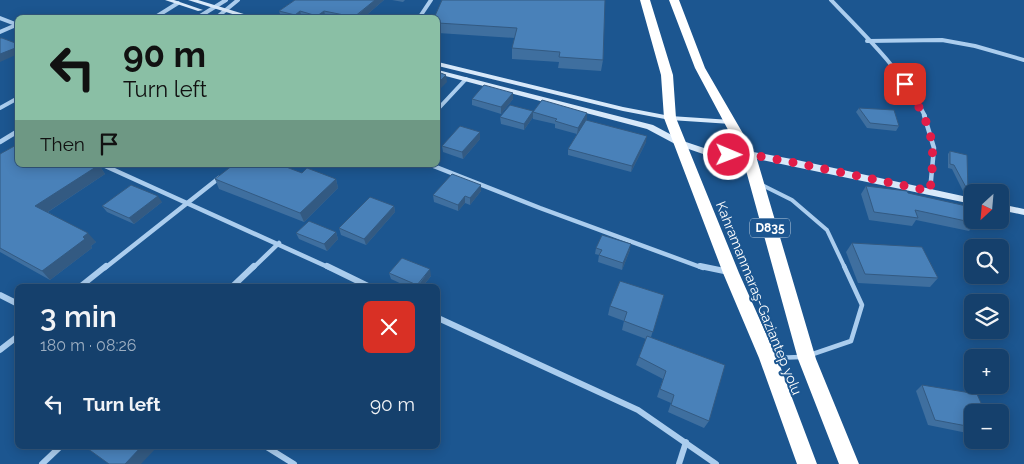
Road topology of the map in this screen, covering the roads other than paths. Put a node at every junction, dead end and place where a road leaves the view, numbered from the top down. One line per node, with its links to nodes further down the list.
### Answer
1 (168, 0): 9 (street)
2 (191, 0): 10 (street)
3 (226, 0): 10 (street)
4 (238, 0): 12 (street)
5 (431, 0): 16 (street)
6 (645, 0): 30 (highway, Kahramanmaraş-Gaziantep yolu)
7 (674, 0): 31 (highway, Kahramanmaraş-Gaziantep yolu / D835)
8 (831, 0): 21 (street)
9 (178, 3): 11 (street); 13 (street)
10 (214, 7): 11 (street); 12 (street)
11 (207, 12): 14 (street); 15 (street)
12 (228, 14)
13 (159, 15)
14 (202, 15)
15 (215, 15)
16 (421, 15)
17 (0, 18): 18 (street)
18 (15, 24)
19 (15, 26): 20 (street)
20 (0, 32)
21 (867, 41): 22 (street); 40 (street)
22 (1024, 60)
23 (440, 65): 26 (street)
24 (440, 72): 25 (street)
25 (466, 79): 26 (street); 29 (street)
26 (497, 83): 30 (street); 34 (street)
27 (15, 100): 28 (street)
28 (0, 108)
29 (440, 108)
30 (670, 118): 31 (street); 34 (highway, Kahramanmaraş-Gaziantep yolu)
31 (731, 122): 35 (highway, Kahramanmaraş-Gaziantep yolu / D835)
32 (15, 133): 33 (street)
33 (0, 142)
34 (680, 143): 35 (street); 46 (highway, Kahramanmaraş-Gaziantep yolu)
35 (748, 154): 39 (highway, Kahramanmaraş-Gaziantep yolu / D835); 40 (street)
36 (107, 167): 42 (street)
37 (436, 167): 46 (street)
38 (221, 176): 42 (street)
39 (757, 182): 55 (highway, Kahramanmaraş-Gaziantep yolu / D835); 55 (lane)
40 (930, 191): 41 (street)
41 (964, 199)
42 (187, 203): 45 (street); 47 (street)
43 (1009, 209): 44 (street)
44 (1024, 212)
45 (279, 243): 48 (street); 49 (street)
46 (731, 273): 56 (highway, Kahramanmaraş-Gaziantep yolu)
47 (84, 284)
48 (235, 284)
49 (364, 284)
50 (0, 294): 51 (street)
51 (15, 302)
52 (440, 319): 57 (street)
53 (15, 338): 54 (street)
54 (0, 350)
55 (807, 357): 56 (lane); 65 (highway, Kahramanmaraş-Gaziantep yolu / D835)
56 (768, 358): 64 (highway, Kahramanmaraş-Gaziantep yolu)
57 (686, 442): 62 (street); 63 (street)
58 (58, 449): 60 (street)
59 (270, 449): 61 (street)
60 (42, 464)
61 (294, 464)
62 (679, 464)
63 (716, 464)
64 (807, 464)
65 (849, 464)

